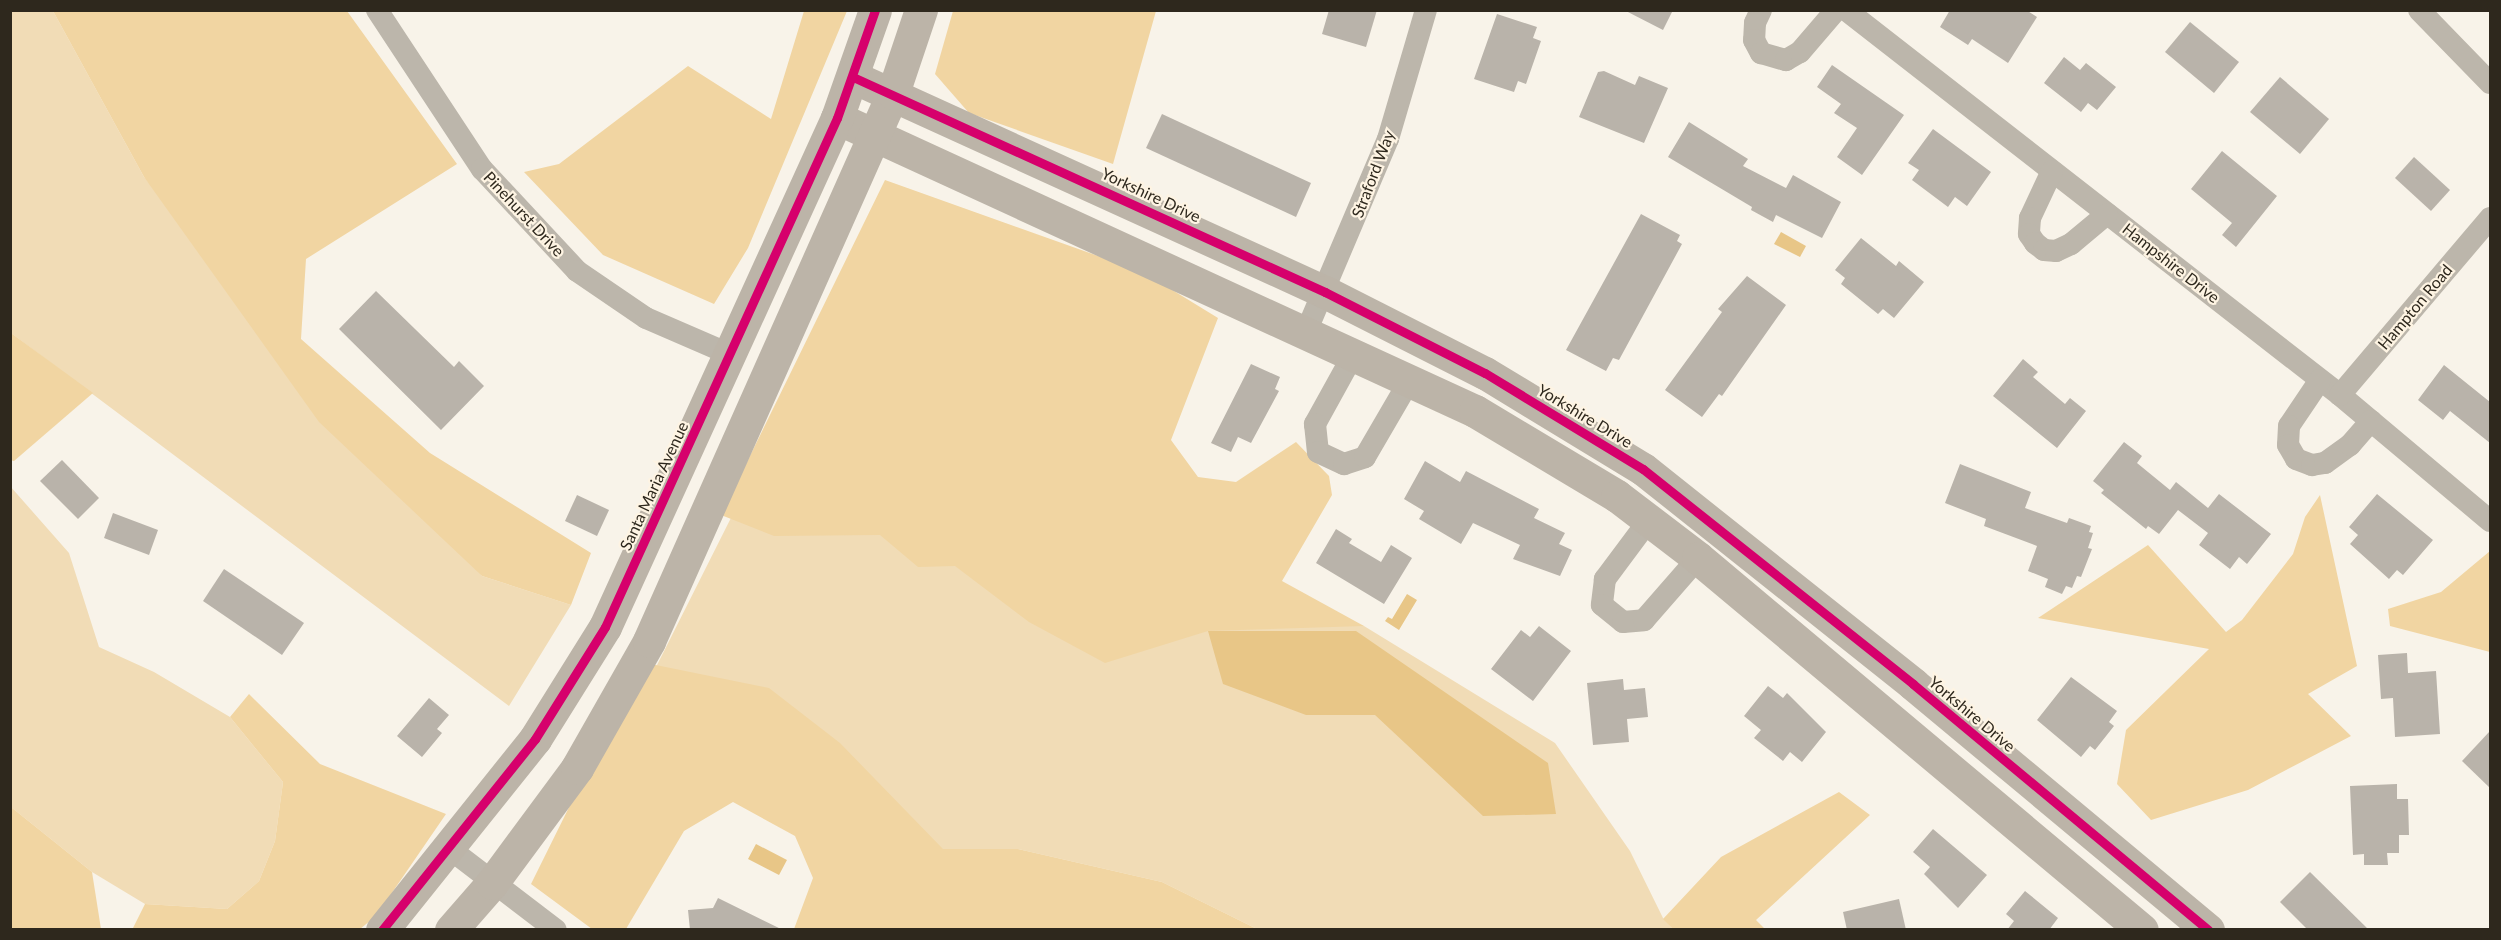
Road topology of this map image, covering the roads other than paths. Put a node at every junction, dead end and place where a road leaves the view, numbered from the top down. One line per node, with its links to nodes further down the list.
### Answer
1 (377, 10): 19 (street, Pinehurst Drive)
2 (875, 10): 9 (street, Santa Maria Avenue)
3 (921, 10): 11 (street)
4 (1426, 10): 17 (street, Straford Way)
5 (1761, 10): 6 (street)
6 (1836, 10)
7 (1846, 10): 14 (street, Hampshire Drive)
8 (2419, 10): 10 (street)
9 (853, 77): 11 (street, Yorkshire Drive); 12 (street, Santa Maria Avenue)
10 (2490, 83)
11 (893, 93): 13 (street); 17 (street, Yorkshire Drive)
12 (837, 118): 13 (street); 19 (street, Santa Maria Avenue)
13 (874, 135): 18 (street); 26 (street)
14 (2052, 171): 15 (street, Hampshire Drive); 15 (street)
15 (2107, 214): 21 (street, Hampshire Drive)
16 (2490, 218): 23 (street, Hampton Road)
17 (1325, 292): 18 (street, Straford Way); 32 (street, Yorkshire Drive)
18 (1306, 332): 20 (street)
19 (729, 354): 25 (street, Santa Maria Avenue)
20 (1353, 357): 22 (street); 22 (street)
21 (2320, 380): 23 (street, Hampshire Drive); 24 (street)
22 (1408, 383): 27 (street)
23 (2340, 395): 24 (street, Hampshire Drive)
24 (2371, 421): 28 (street, Hampshire Drive)
25 (698, 425): 26 (street); 30 (street, Santa Maria Avenue)
26 (737, 445): 31 (street)
27 (1649, 519): 29 (street); 29 (street)
28 (2490, 521)
29 (1698, 558): 33 (street)
30 (605, 627): 31 (street); 34 (street, Santa Maria Avenue)
31 (649, 640): 35 (street)
32 (1932, 701): 33 (street); 40 (street, Yorkshire Drive)
33 (1906, 733): 39 (street)
34 (450, 849): 35 (street); 36 (street, Santa Maria Avenue)
35 (492, 883): 37 (street); 38 (street)
36 (382, 930)
37 (451, 930)
38 (556, 930)
39 (2142, 930)
40 (2208, 930)

